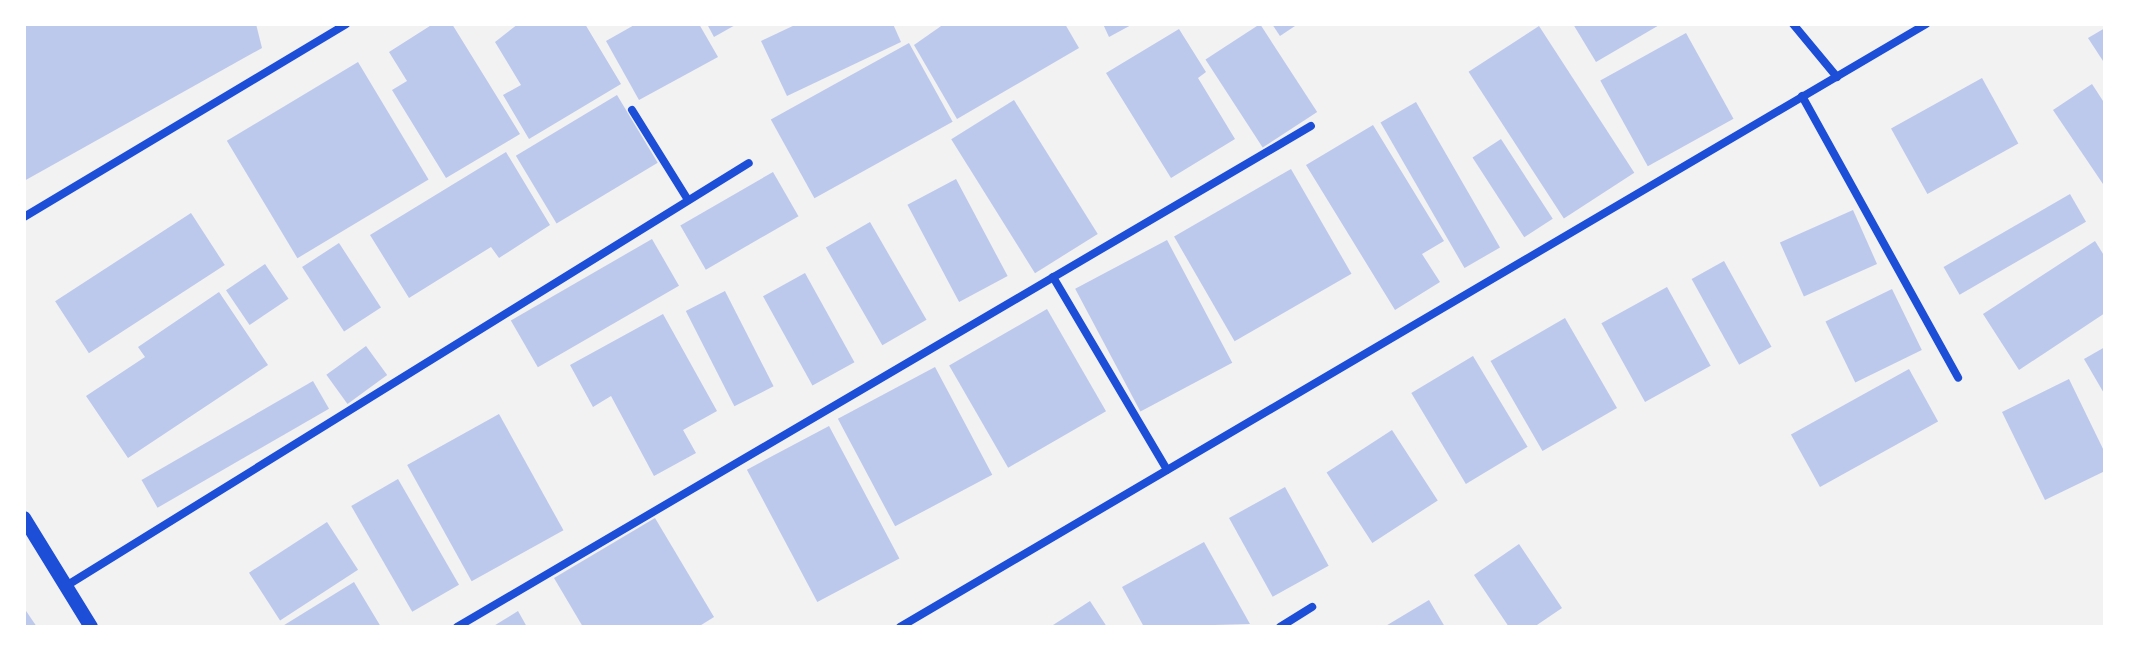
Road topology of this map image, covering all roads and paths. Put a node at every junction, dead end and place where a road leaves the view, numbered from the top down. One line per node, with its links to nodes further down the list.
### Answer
1 (346, 24): 10 (street)
2 (1793, 24): 4 (street)
3 (1926, 24): 4 (street)
4 (1837, 77): 5 (street)
5 (1802, 96): 12 (street); 13 (street)
6 (632, 110): 9 (street)
7 (1311, 126): 11 (street)
8 (749, 163): 9 (street)
9 (688, 200): 15 (street)
10 (24, 217)
11 (1053, 277): 13 (street); 18 (street)
12 (1958, 378)
13 (1167, 470): 19 (street)
14 (24, 518): 15 (street)
15 (66, 586): 17 (street)
16 (1312, 607): 20 (street)
17 (91, 627)
18 (457, 627)
19 (900, 627)
20 (1280, 627)

